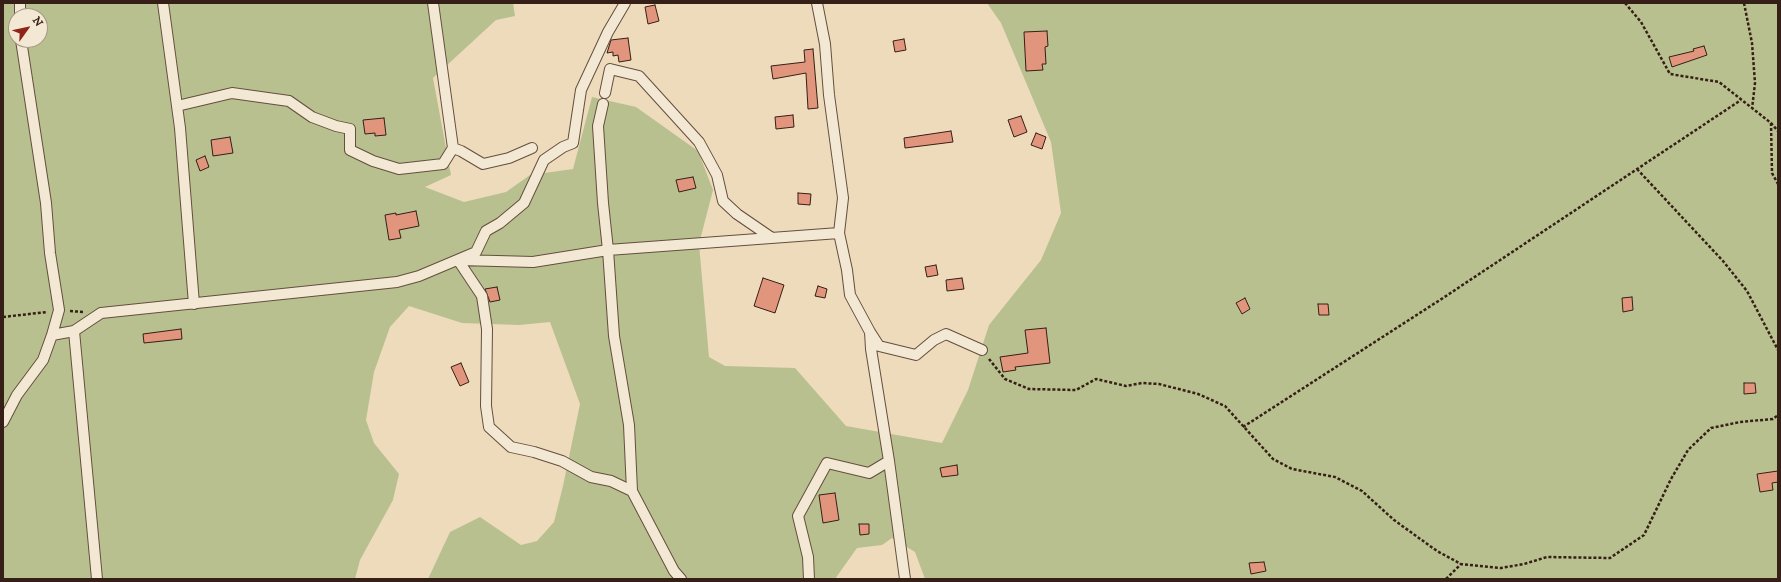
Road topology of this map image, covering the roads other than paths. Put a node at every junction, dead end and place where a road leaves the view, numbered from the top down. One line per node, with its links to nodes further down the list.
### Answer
1 (163, 3): 8 (street)
2 (433, 3): 9 (street)
3 (625, 3): 14 (street)
4 (817, 3): 11 (street)
5 (22, 48): 18 (street)
6 (605, 93): 12 (street)
7 (603, 104): 13 (street)
8 (177, 106): 9 (street); 15 (street)
9 (453, 148): 10 (street)
10 (532, 148)
11 (839, 233): 12 (street); 17 (street)
12 (772, 238): 13 (street)
13 (608, 250): 14 (street); 22 (street)
14 (458, 260): 15 (street); 22 (street)
15 (194, 304): 16 (street)
16 (74, 331): 18 (street); 23 (street)
17 (870, 332): 19 (street); 21 (street)
18 (52, 335): 20 (street)
19 (982, 350)
20 (3, 422)
21 (889, 461): 25 (street); 26 (street)
22 (632, 491): 24 (street)
23 (97, 579)
24 (681, 579)
25 (809, 579)
26 (905, 579)

